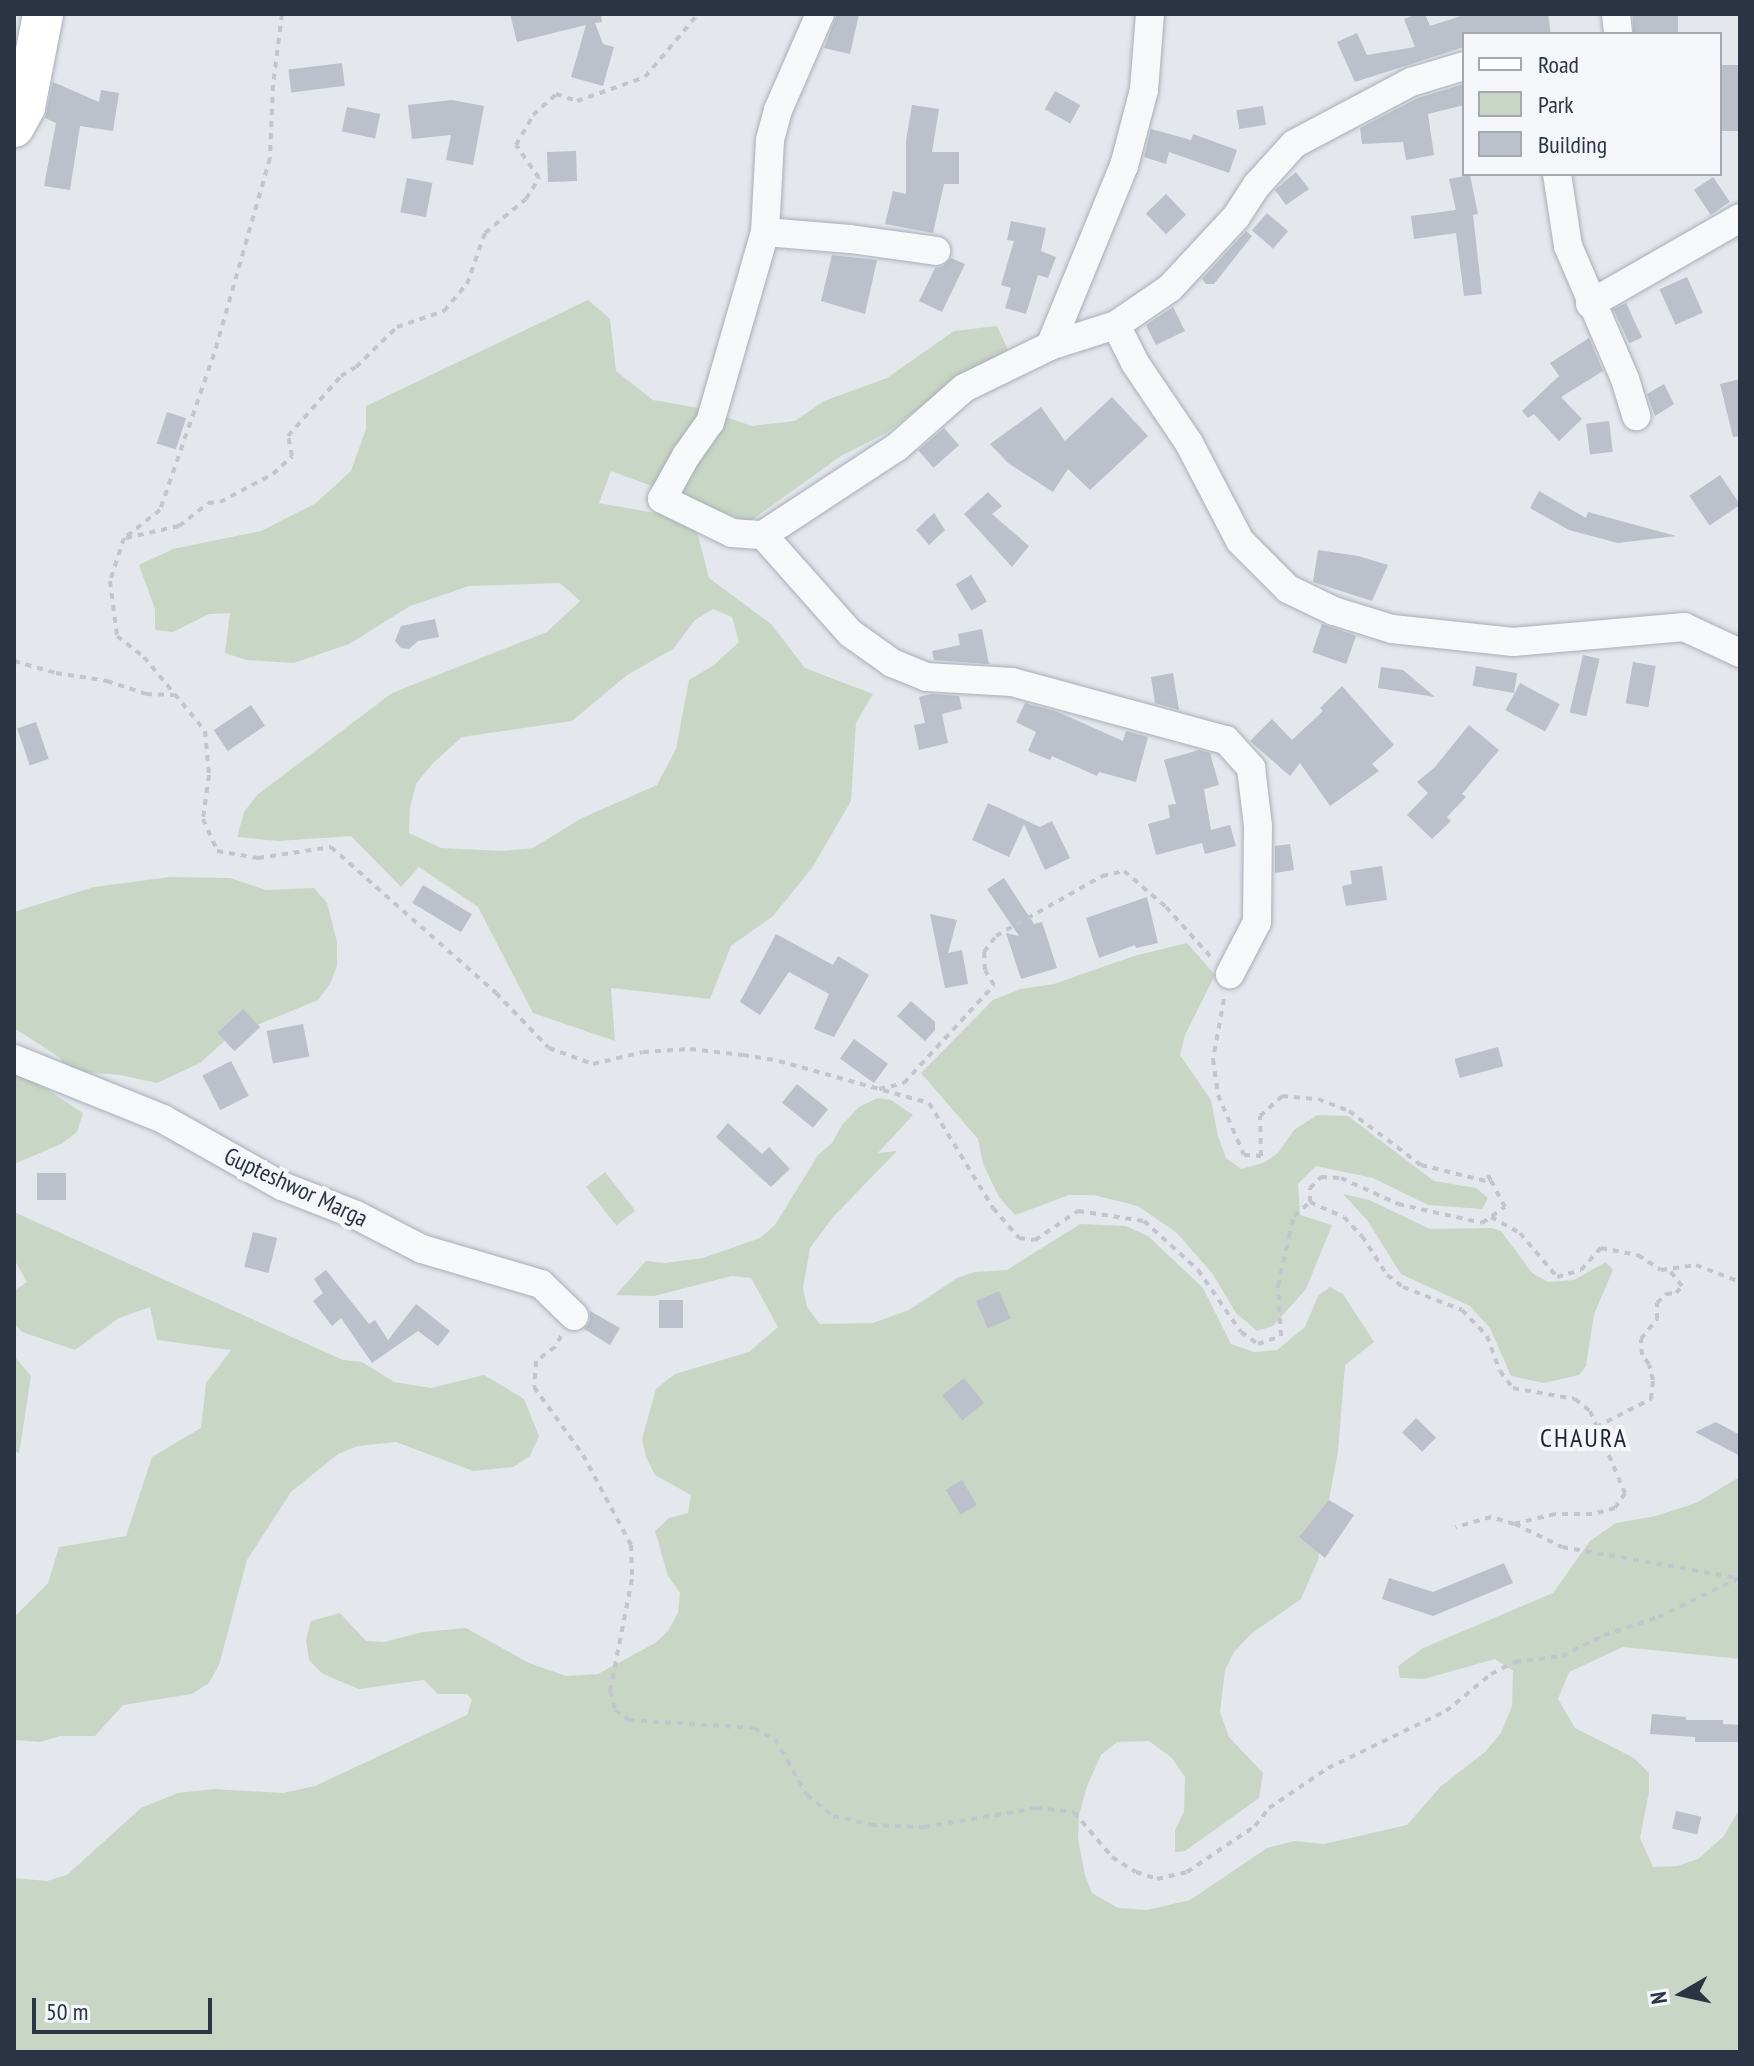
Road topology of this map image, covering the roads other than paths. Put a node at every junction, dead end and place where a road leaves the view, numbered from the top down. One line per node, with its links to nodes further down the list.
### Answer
1 (43, 14): 5 (street)
2 (820, 14): 8 (street)
3 (1150, 14): 12 (street)
4 (1462, 67): 11 (street)
5 (14, 127)
6 (1557, 176): 10 (street)
7 (1740, 218): 10 (street)
8 (765, 232): 9 (street); 14 (street)
9 (936, 251)
10 (1590, 304): 13 (street)
11 (1116, 325): 12 (street); 15 (street)
12 (1050, 346): 14 (street)
13 (1636, 416)
14 (763, 535): 16 (street)
15 (1740, 653)
16 (1230, 974)
17 (14, 1059): 18 (street, Gupteshwor Marga)
18 (574, 1316)

